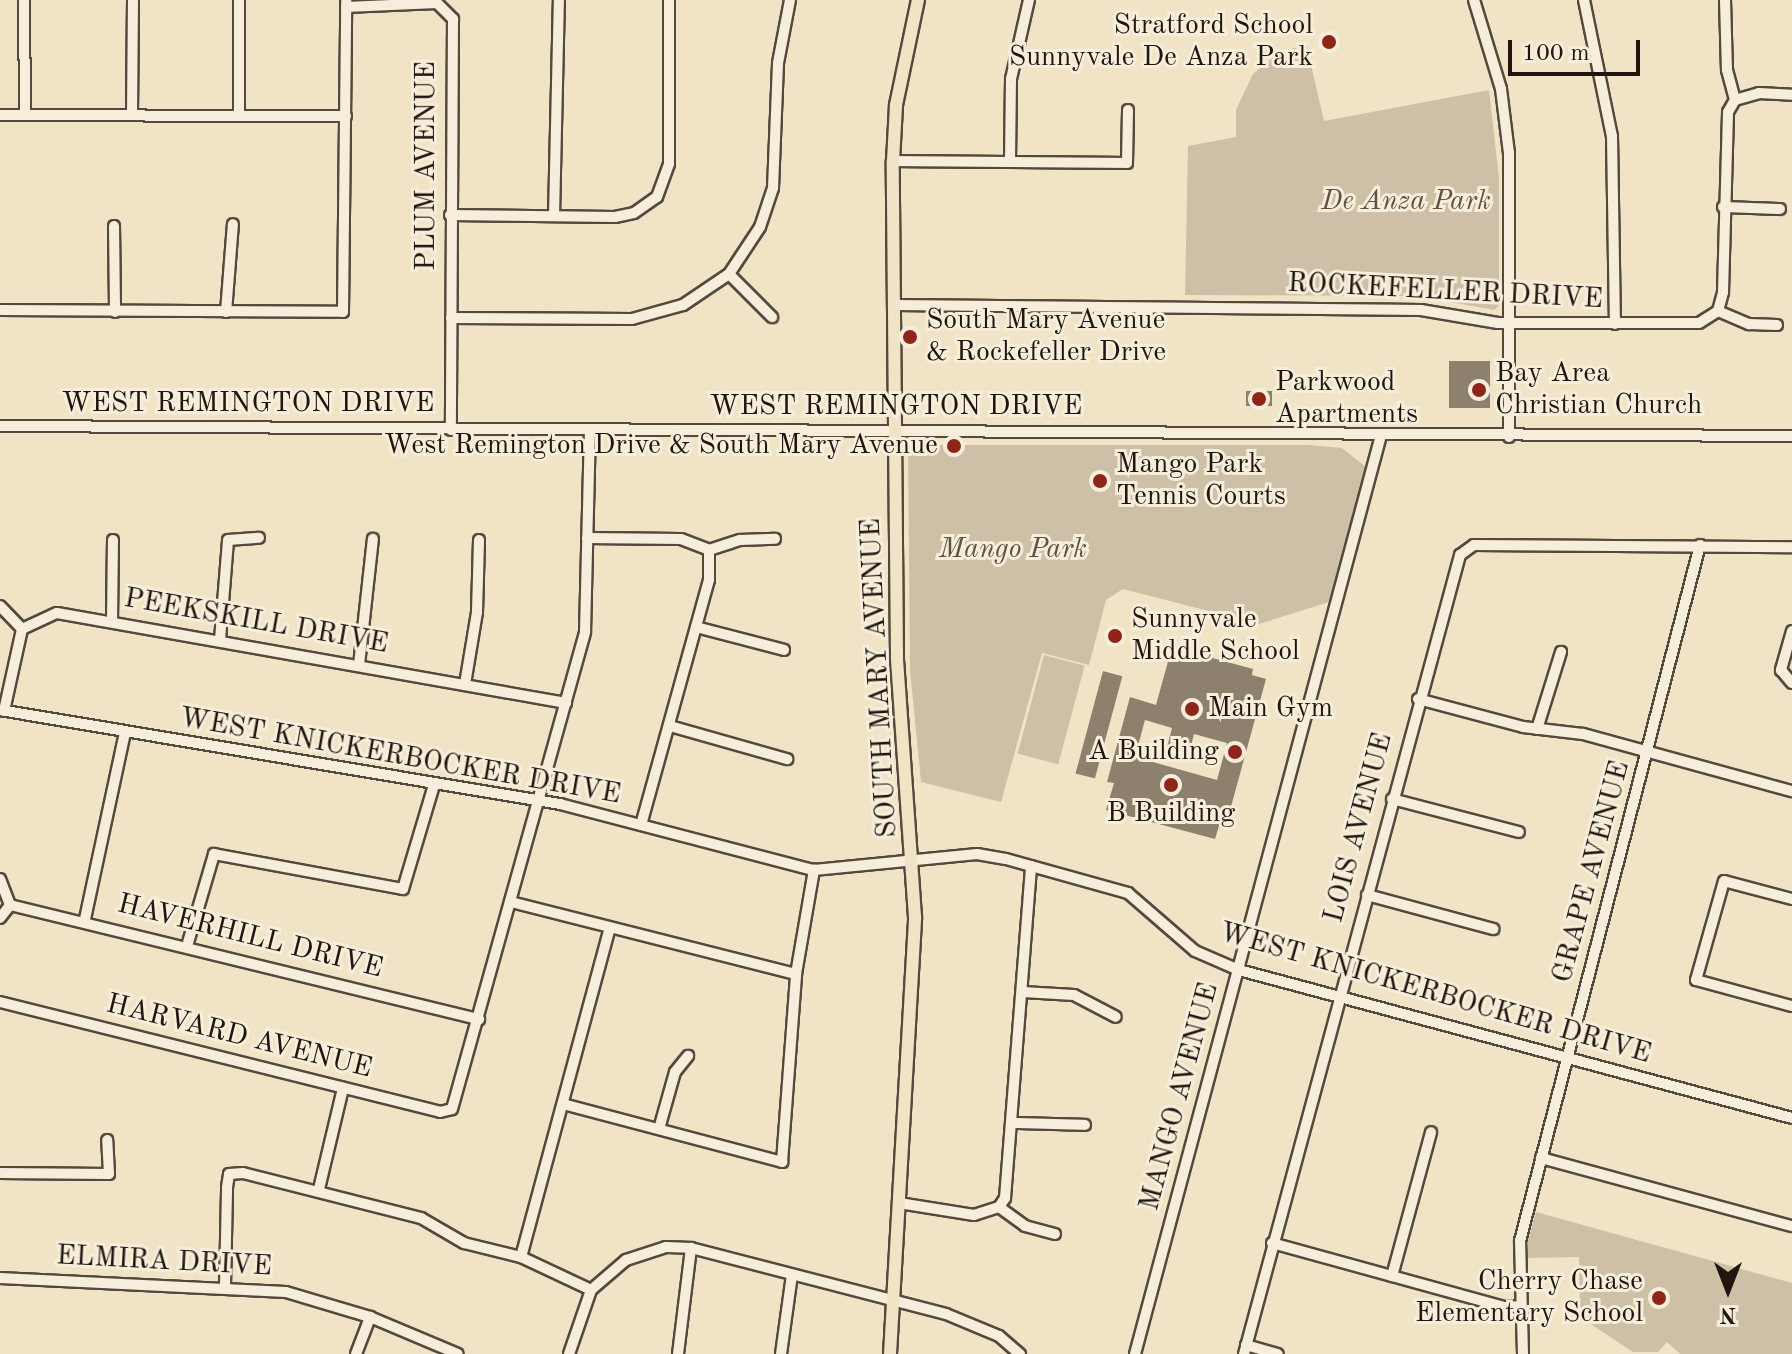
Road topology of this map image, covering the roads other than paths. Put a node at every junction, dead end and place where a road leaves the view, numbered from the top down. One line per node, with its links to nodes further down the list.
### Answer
1 (24, 0): 17 (street)
2 (133, 0): 18 (street)
3 (239, 0): 19 (street)
4 (559, 0): 26 (street)
5 (669, 0): 26 (street)
6 (790, 0): 29 (street)
7 (918, 0): 21 (main road, SOUTH MARY AVENUE)
8 (1029, 0): 22 (street)
9 (1474, 0): 37 (street)
10 (1584, 0): 38 (street)
11 (1725, 0): 14 (street)
12 (346, 4): 20 (street); 25 (street, PLUM AVENUE)
13 (1792, 95): 14 (street)
14 (1735, 100): 23 (street)
15 (1128, 110): 22 (street)
16 (0, 115): 17 (street)
17 (25, 115): 18 (street)
18 (132, 115): 19 (street)
19 (239, 115): 20 (street)
20 (346, 116): 34 (street)
21 (893, 161): 22 (street); 30 (main road, SOUTH MARY AVENUE)
22 (1010, 161)
23 (1723, 207): 24 (street); 32 (street)
24 (1780, 209)
25 (450, 215): 26 (street); 36 (street, PLUM AVENUE)
26 (554, 216)
27 (233, 224): 34 (street)
28 (114, 226): 33 (street)
29 (729, 274): 35 (street); 36 (street)
30 (894, 305): 37 (street, ROCKEFELLER DRIVE); 41 (main road, SOUTH MARY AVENUE)
31 (0, 310): 33 (street)
32 (1718, 311): 38 (street, ROCKEFELLER DRIVE); 39 (street)
33 (115, 312): 34 (street)
34 (226, 312)
35 (772, 317)
36 (451, 318): 42 (street, PLUM AVENUE)
37 (1510, 323): 38 (street, ROCKEFELLER DRIVE); 46 (street)
38 (1615, 324)
39 (1777, 325)
40 (0, 426): 42 (street, WEST REMINGTON DRIVE)
41 (894, 429): 43 (street, WEST REMINGTON DRIVE); 44 (street, WEST REMINGTON DRIVE); 81 (main road, SOUTH MARY AVENUE)
42 (451, 430): 43 (street, WEST REMINGTON DRIVE)
43 (590, 431): 48 (street)
44 (1381, 435): 46 (street, WEST REMINGTON DRIVE); 94 (street, MANGO AVENUE)
45 (1792, 436): 46 (street, WEST REMINGTON DRIVE)
46 (1509, 437)
47 (259, 538): 61 (street)
48 (587, 538): 55 (street); 68 (street)
49 (373, 539): 64 (street)
50 (775, 539): 55 (street)
51 (113, 540): 57 (street)
52 (479, 540): 66 (street)
53 (1700, 545): 54 (street); 67 (street, LOIS AVENUE); 73 (street, GRAPE AVENUE)
54 (1792, 547)
55 (709, 550): 58 (street)
56 (0, 606): 59 (street)
57 (112, 621): 59 (street, PEEKSKILL DRIVE); 61 (street, PEEKSKILL DRIVE)
58 (696, 627): 62 (street); 70 (street)
59 (22, 629): 69 (street)
60 (1792, 631): 65 (street)
61 (220, 640): 64 (street, PEEKSKILL DRIVE)
62 (784, 650)
63 (1561, 652): 71 (street)
64 (359, 665): 66 (street, PEEKSKILL DRIVE)
65 (1787, 681)
66 (465, 684): 68 (street, PEEKSKILL DRIVE)
67 (1418, 699): 71 (street); 77 (street, LOIS AVENUE)
68 (566, 703): 78 (street)
69 (2, 710): 72 (street, WEST KNICKERBOCKER DRIVE)
70 (670, 726): 74 (street); 79 (street)
71 (1537, 729): 73 (street)
72 (125, 732): 75 (street, WEST KNICKERBOCKER DRIVE); 90 (street)
73 (1649, 752): 76 (street); 103 (street, GRAPE AVENUE)
74 (787, 759)
75 (434, 785): 78 (street, WEST KNICKERBOCKER DRIVE); 93 (street)
76 (1792, 791)
77 (1392, 799): 80 (street); 85 (street, LOIS AVENUE)
78 (540, 802): 79 (street, WEST KNICKERBOCKER DRIVE); 87 (street)
79 (641, 825): 83 (street, WEST KNICKERBOCKER DRIVE)
80 (1519, 832)
81 (914, 860): 82 (street, WEST KNICKERBOCKER DRIVE); 83 (street, WEST KNICKERBOCKER DRIVE); 115 (main road, SOUTH MARY AVENUE)
82 (1031, 866): 94 (street, WEST KNICKERBOCKER DRIVE); 96 (street)
83 (814, 870): 95 (street)
84 (0, 879): 88 (street)
85 (1367, 895): 92 (street); 97 (street, LOIS AVENUE)
86 (1792, 899): 99 (street)
87 (511, 902): 91 (street); 101 (street)
88 (10, 905): 89 (street); 90 (street, HAVERHILL DRIVE)
89 (0, 918)
90 (85, 919): 93 (street, HAVERHILL DRIVE)
91 (610, 928): 95 (street); 105 (street)
92 (1493, 929)
93 (187, 946): 101 (street, HAVERHILL DRIVE)
94 (1239, 970): 97 (street, WEST KNICKERBOCKER DRIVE); 138 (street, MANGO AVENUE)
95 (796, 974): 109 (street)
96 (1023, 992): 100 (street); 107 (street)
97 (1339, 997): 103 (street, WEST KNICKERBOCKER DRIVE); 119 (street, LOIS AVENUE)
98 (0, 1002): 104 (street, HARVARD AVENUE)
99 (1792, 1006)
100 (1116, 1017)
101 (479, 1019): 104 (street, HARVARD AVENUE)
102 (688, 1056): 109 (street)
103 (1568, 1057): 106 (street, WEST KNICKERBOCKER DRIVE); 112 (street, GRAPE AVENUE)
104 (343, 1088): 114 (street)
105 (563, 1104): 109 (street); 121 (street)
106 (1792, 1118)
107 (1014, 1123): 108 (street); 116 (street)
108 (1085, 1125)
109 (659, 1129)
110 (1431, 1132): 123 (street)
111 (107, 1140): 113 (street)
112 (1541, 1158): 117 (street); 128 (street, GRAPE AVENUE)
113 (0, 1173)
114 (319, 1189): 121 (street); 125 (street)
115 (899, 1203): 116 (street); 127 (main road, SOUTH MARY AVENUE)
116 (999, 1207): 118 (street)
117 (1792, 1226)
118 (1055, 1234)
119 (1272, 1243): 123 (street); 130 (street, LOIS AVENUE)
120 (691, 1248): 122 (street); 126 (street); 134 (street)
121 (521, 1257): 126 (street)
122 (792, 1275): 127 (street); 135 (street)
123 (1392, 1276): 128 (street)
124 (0, 1278): 125 (street, ELMIRA DRIVE)
125 (225, 1286): 129 (street, ELMIRA DRIVE)
126 (591, 1290): 133 (street)
127 (894, 1303): 136 (main road, SOUTH MARY AVENUE); 137 (street)
128 (1521, 1306): 140 (street, GRAPE AVENUE)
129 (370, 1317): 131 (street, ELMIRA DRIVE); 132 (street)
130 (1245, 1350): 139 (street)
131 (458, 1353)
132 (356, 1354)
133 (569, 1354)
134 (678, 1354)
135 (781, 1354)
136 (890, 1354)
137 (1020, 1354)
138 (1135, 1354)
139 (1278, 1354)
140 (1523, 1354)

